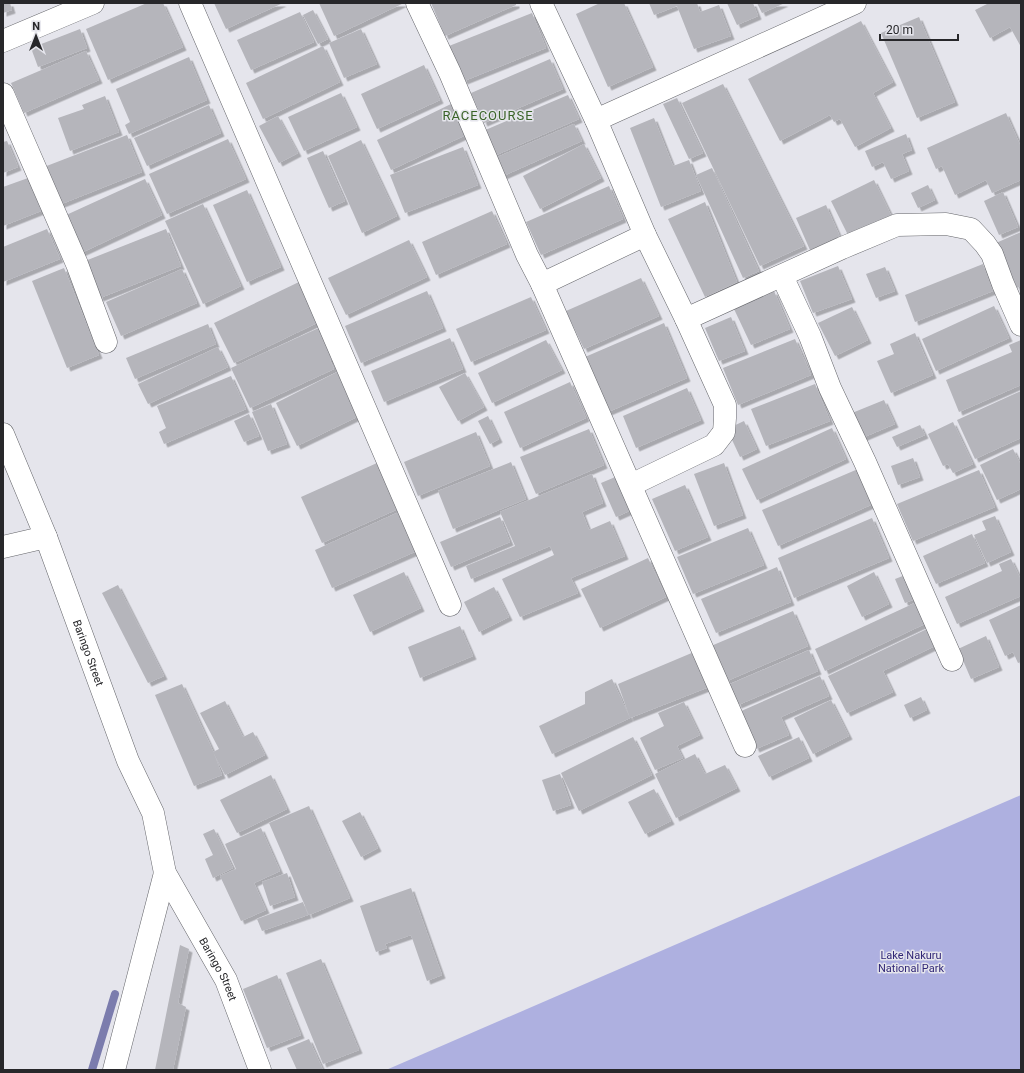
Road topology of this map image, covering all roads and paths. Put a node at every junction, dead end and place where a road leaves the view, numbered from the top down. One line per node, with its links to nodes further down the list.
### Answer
1 (93, 3): 6 (street)
2 (190, 3): 19 (street)
3 (417, 3): 11 (street)
4 (541, 3): 8 (street)
5 (855, 3): 8 (street)
6 (3, 41)
7 (3, 94): 14 (street)
8 (596, 120): 9 (street)
9 (645, 235): 11 (street); 12 (street)
10 (782, 276): 12 (street); 13 (street); 20 (street)
11 (542, 284): 16 (street)
12 (686, 319): 16 (street)
13 (1021, 325)
14 (106, 342)
15 (3, 434): 17 (street, Baringo Street)
16 (631, 485): 21 (street)
17 (46, 537): 18 (street); 22 (street, Baringo Street)
18 (3, 547)
19 (450, 605)
20 (952, 660)
21 (745, 746)
22 (165, 873): 23 (street, Baringo Street); 24 (street, Baringo Street)
23 (114, 1070)
24 (260, 1070)

